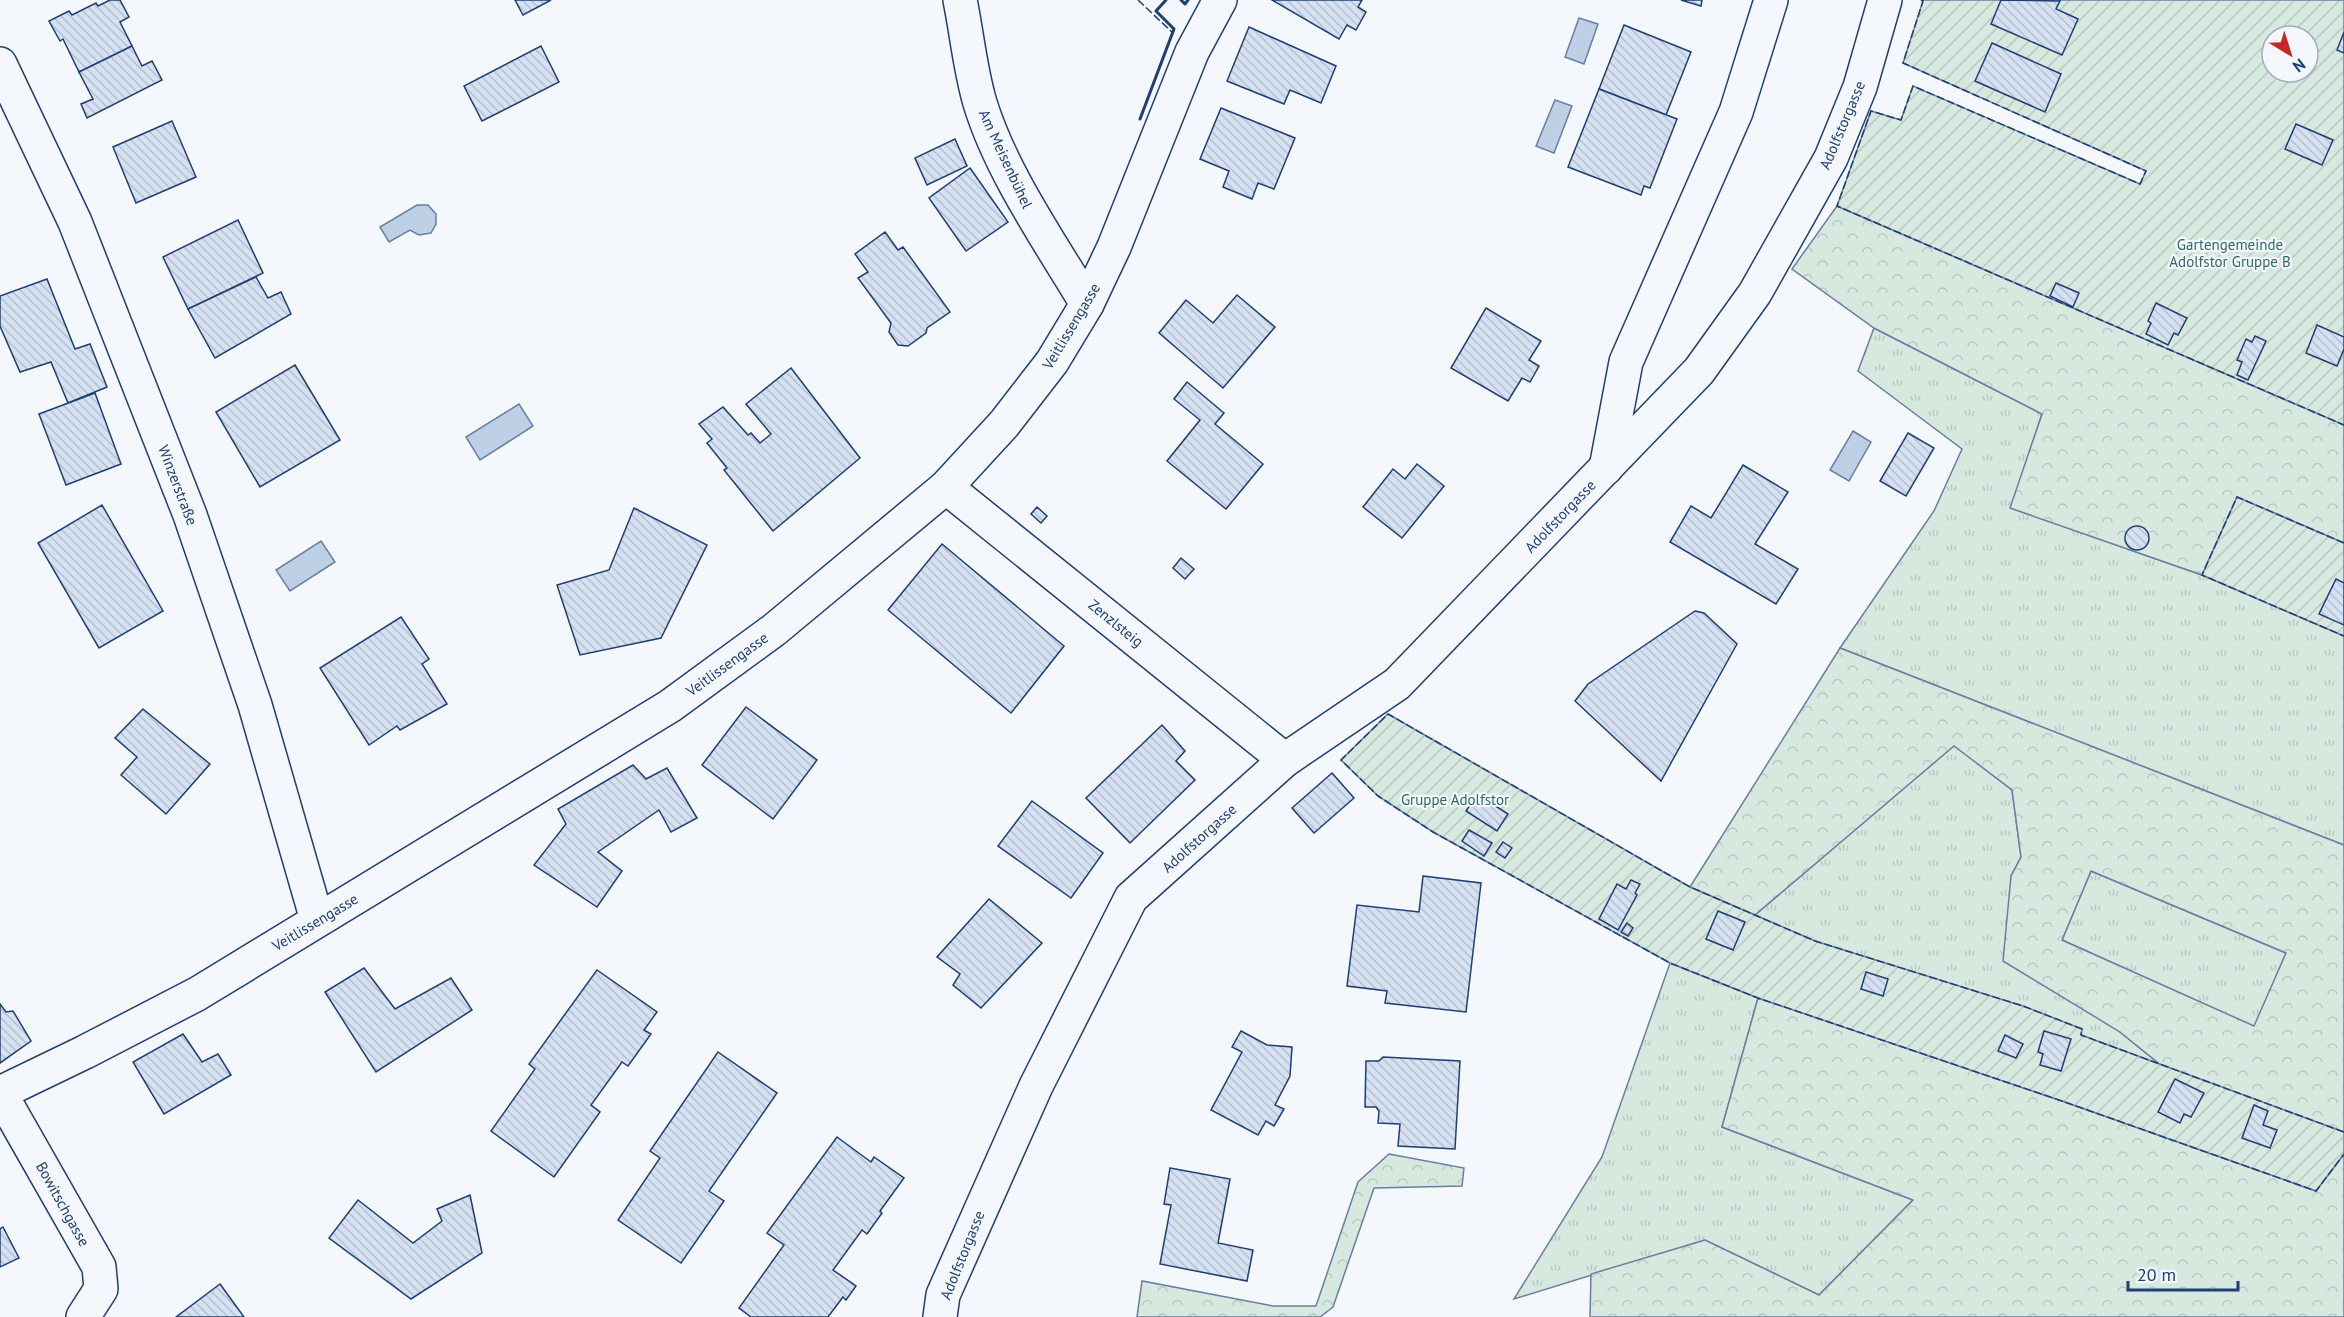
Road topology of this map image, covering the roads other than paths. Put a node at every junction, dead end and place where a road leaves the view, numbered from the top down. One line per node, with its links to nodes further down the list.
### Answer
1 (960, 0): 6 (street, Am Meisenbühel)
2 (1220, 0): 6 (street, Veitlissengasse)
3 (1771, 0): 7 (street, Adolfstorgasse)
4 (1885, 0): 7 (street, Adolfstorgasse)
5 (0, 63): 10 (street, Winzerstraße)
6 (1087, 304): 8 (street, Veitlissengasse)
7 (1606, 468): 9 (street, Adolfstorgasse)
8 (946, 487): 9 (street, Zenzlsteig); 10 (street, Veitlissengasse)
9 (1285, 760): 13 (street, Adolfstorgasse)
10 (317, 920): 11 (street, Veitlissengasse)
11 (0, 1093): 12 (street, Bowitschgasse)
12 (83, 1317)
13 (940, 1317)

